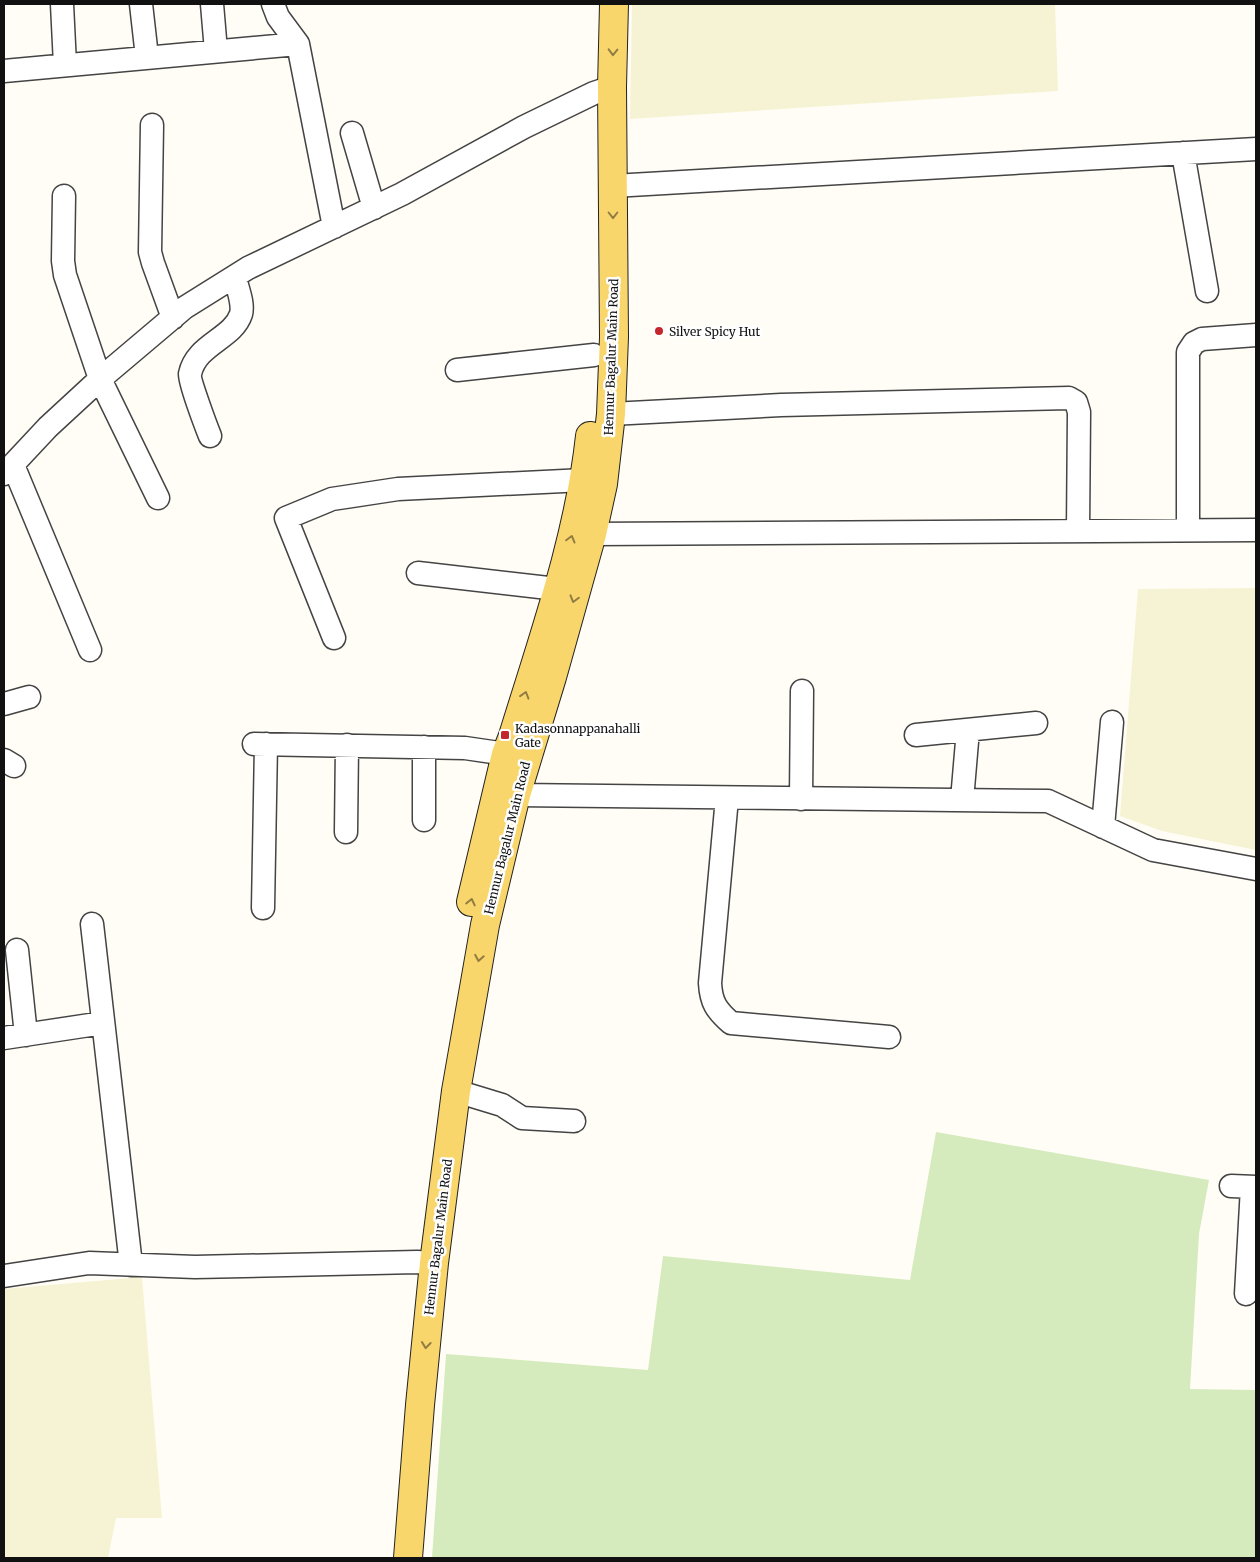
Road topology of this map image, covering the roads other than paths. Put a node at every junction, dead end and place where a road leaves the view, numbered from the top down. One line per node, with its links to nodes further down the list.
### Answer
1 (62, 4): 10 (street)
2 (142, 4): 9 (street)
3 (212, 4): 8 (street)
4 (273, 4): 7 (street)
5 (595, 4): 12 (main road, Hennur Bagalur Main Road)
6 (614, 4): 12 (main road, Hennur Bagalur Main Road, one-way to 12)
7 (298, 44): 8 (street); 20 (street)
8 (216, 51): 9 (street)
9 (147, 58): 10 (street)
10 (65, 65): 11 (street)
11 (4, 70)
12 (603, 90): 17 (main road, Hennur Bagalur Main Road); 19 (street); 25 (main road, Hennur Bagalur Main Road)
13 (152, 125): 23 (street)
14 (352, 133): 19 (street)
15 (1256, 149): 16 (street)
16 (1183, 153): 17 (street); 22 (street)
17 (613, 186): 28 (main road, Hennur Bagalur Main Road, one-way to 28)
18 (64, 196): 27 (street)
19 (374, 208): 20 (street)
20 (334, 227): 21 (street)
21 (235, 277): 23 (street); 29 (street)
22 (1207, 291)
23 (173, 318): 27 (street)
24 (1256, 335): 34 (street)
25 (594, 355): 26 (street); 31 (main road, Hennur Bagalur Main Road)
26 (457, 370)
27 (100, 379): 30 (street); 32 (street)
28 (611, 414): 31 (main road, Hennur Bagalur Main Road); 35 (street)
29 (210, 436)
30 (8, 470): 40 (street)
31 (593, 482): 36 (main road, Hennur Bagalur Main Road); 38 (main road, Hennur Bagalur Main Road, one-way to 31); 39 (street)
32 (158, 498)
33 (1256, 529): 34 (street)
34 (1188, 530): 35 (street)
35 (1078, 531): 36 (street)
36 (592, 534): 51 (main road, Hennur Bagalur Main Road, one-way to 51)
37 (418, 573): 38 (street)
38 (558, 589): 50 (main road, Hennur Bagalur Main Road, one-way to 38)
39 (334, 638)
40 (90, 650)
41 (802, 690): 53 (street)
42 (30, 696): 43 (street)
43 (4, 704)
44 (1112, 722): 56 (street)
45 (1036, 723): 46 (street)
46 (968, 730): 47 (street); 54 (street)
47 (916, 735)
48 (346, 745): 49 (street); 57 (street); 59 (street)
49 (424, 747): 50 (street); 55 (street)
50 (506, 754): 51 (main road, Hennur Bagalur Main Road)
51 (506, 793): 52 (street); 66 (main road, Hennur Bagalur Main Road, one-way to 66); 69 (main road, Hennur Bagalur Main Road, one-way to 51)
52 (727, 798): 53 (street); 64 (street)
53 (801, 799): 54 (street)
54 (962, 800): 56 (street)
55 (424, 820)
56 (1103, 827): 58 (street)
57 (346, 832)
58 (1256, 869)
59 (263, 908)
60 (92, 924): 62 (street)
61 (17, 950): 63 (street)
62 (103, 1023): 63 (street); 70 (street)
63 (26, 1035): 65 (street)
64 (889, 1037)
65 (4, 1038)
66 (456, 1091): 67 (street); 69 (main road, Hennur Bagalur Main Road)
67 (574, 1121)
68 (1246, 1187): 72 (street)
69 (425, 1262): 70 (street); 73 (main road, Hennur Bagalur Main Road); 74 (main road, Hennur Bagalur Main Road, one-way to 74)
70 (131, 1265): 71 (street)
71 (4, 1276)
72 (1246, 1294)
73 (391, 1558)
74 (408, 1558)

